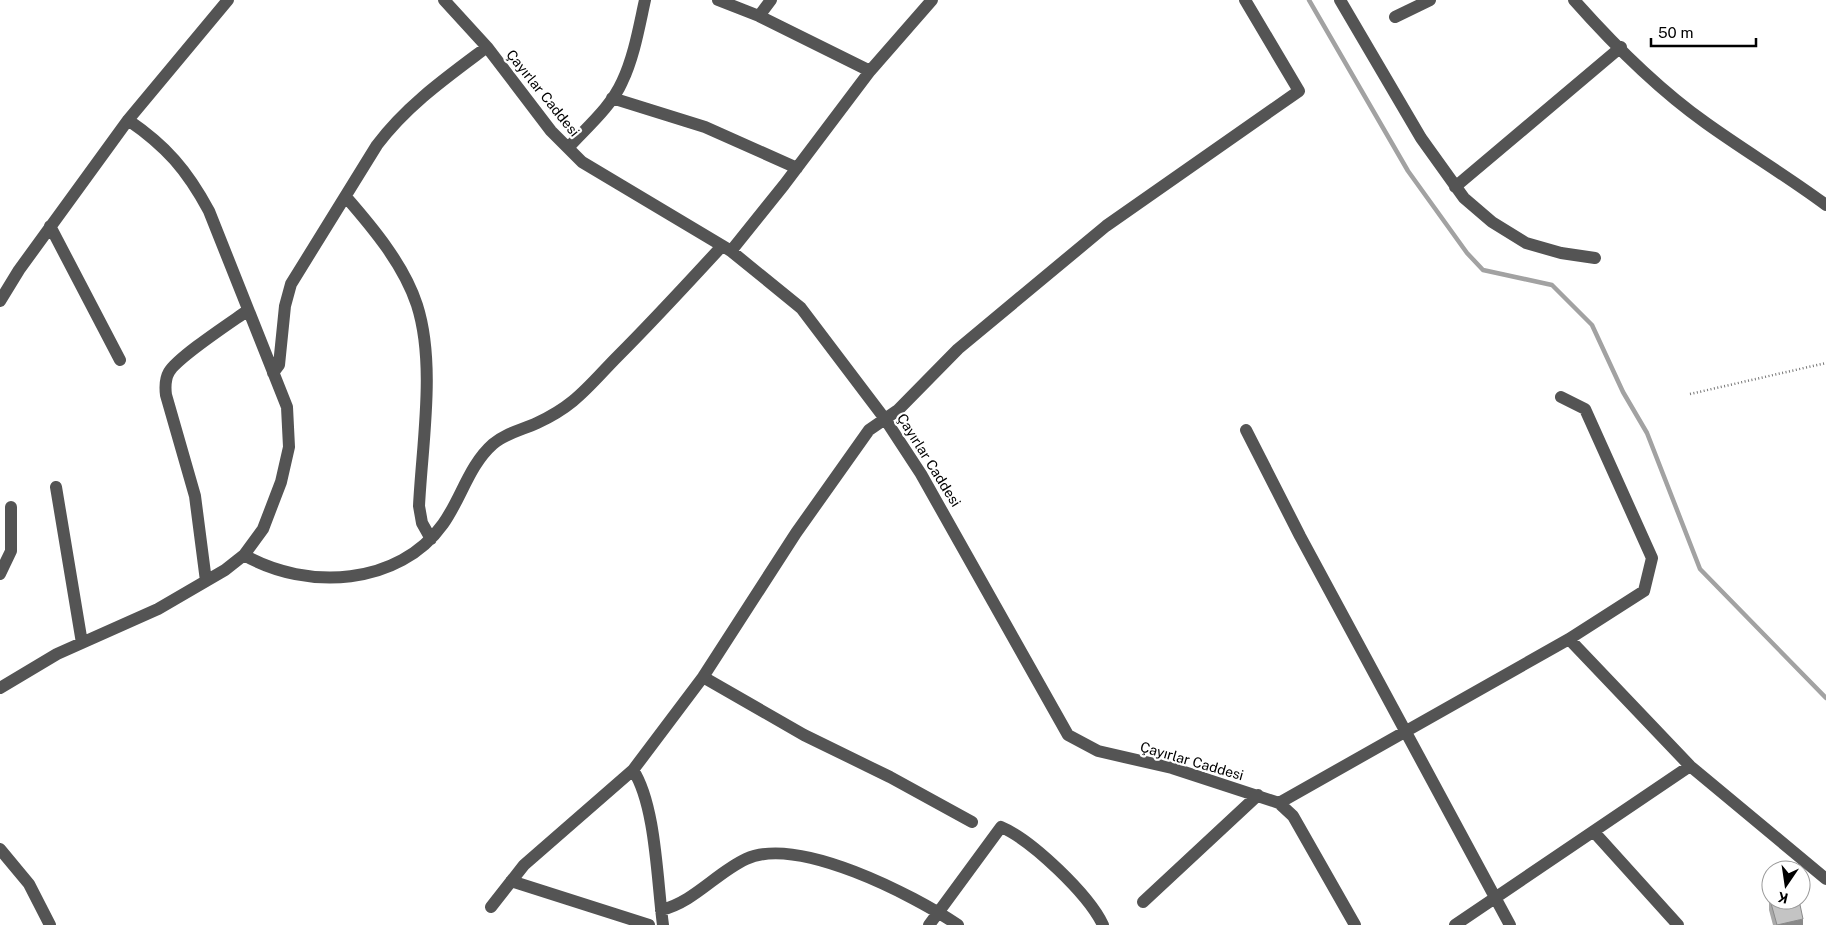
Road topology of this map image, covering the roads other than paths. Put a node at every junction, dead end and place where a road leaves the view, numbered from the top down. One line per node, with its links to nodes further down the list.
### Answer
1 (228, 0): 17 (street)
2 (444, 0): 13 (street, Çayırlar Caddesi)
3 (645, 0): 16 (street)
4 (718, 0): 11 (street)
5 (771, 0): 11 (street)
6 (932, 0): 15 (street)
7 (1245, 0): 31 (street)
8 (1340, 0): 20 (street)
9 (1430, 0): 12 (street)
10 (1574, 0): 14 (street)
11 (759, 16): 15 (street)
12 (1395, 17)
13 (487, 47): 18 (street, Çayırlar Caddesi); 21 (street)
14 (1621, 48): 20 (street); 22 (street)
15 (870, 71): 19 (street)
16 (612, 98): 18 (street); 19 (street)
17 (128, 120): 23 (street); 27 (street)
18 (568, 148): 24 (street, Çayırlar Caddesi)
19 (797, 168): 24 (street)
20 (1455, 187): 25 (street)
21 (346, 197): 29 (street); 35 (street)
22 (1826, 205)
23 (50, 226): 26 (street); 28 (street)
24 (727, 248): 31 (street, Çayırlar Caddesi); 35 (street)
25 (1595, 258)
26 (0, 301)
27 (247, 311): 29 (street); 38 (street)
28 (120, 360)
29 (273, 373): 36 (street)
30 (1561, 397): 39 (street)
31 (885, 419): 41 (street); 46 (street, Çayırlar Caddesi)
32 (1246, 430): 43 (street)
33 (56, 487): 40 (street)
34 (10, 507): 37 (street)
35 (431, 539): 36 (street)
36 (244, 555): 38 (street)
37 (0, 574)
38 (206, 580): 40 (street)
39 (1569, 639): 43 (street); 44 (street)
40 (82, 644): 42 (street)
41 (703, 677): 45 (street); 48 (street)
42 (0, 688)
43 (1407, 731): 47 (street); 53 (street)
44 (1690, 766): 49 (street); 51 (street)
45 (633, 770): 52 (street); 56 (street)
46 (1258, 795): 47 (street, Çayırlar Caddesi); 54 (street)
47 (1280, 803): 64 (street, Çayırlar Caddesi)
48 (972, 822)
49 (1594, 832): 53 (street); 67 (street)
50 (0, 849): 58 (street)
51 (1826, 879)
52 (511, 881): 55 (street); 59 (street)
53 (1496, 897): 65 (street); 66 (street)
54 (1143, 902)
55 (491, 907)
56 (661, 910): 57 (street); 60 (street)
57 (939, 912): 61 (street); 62 (street); 63 (street)
58 (50, 925)
59 (649, 925)
60 (663, 925)
61 (929, 925)
62 (958, 925)
63 (1103, 925)
64 (1355, 925)
65 (1455, 925)
66 (1510, 925)
67 (1678, 925)

